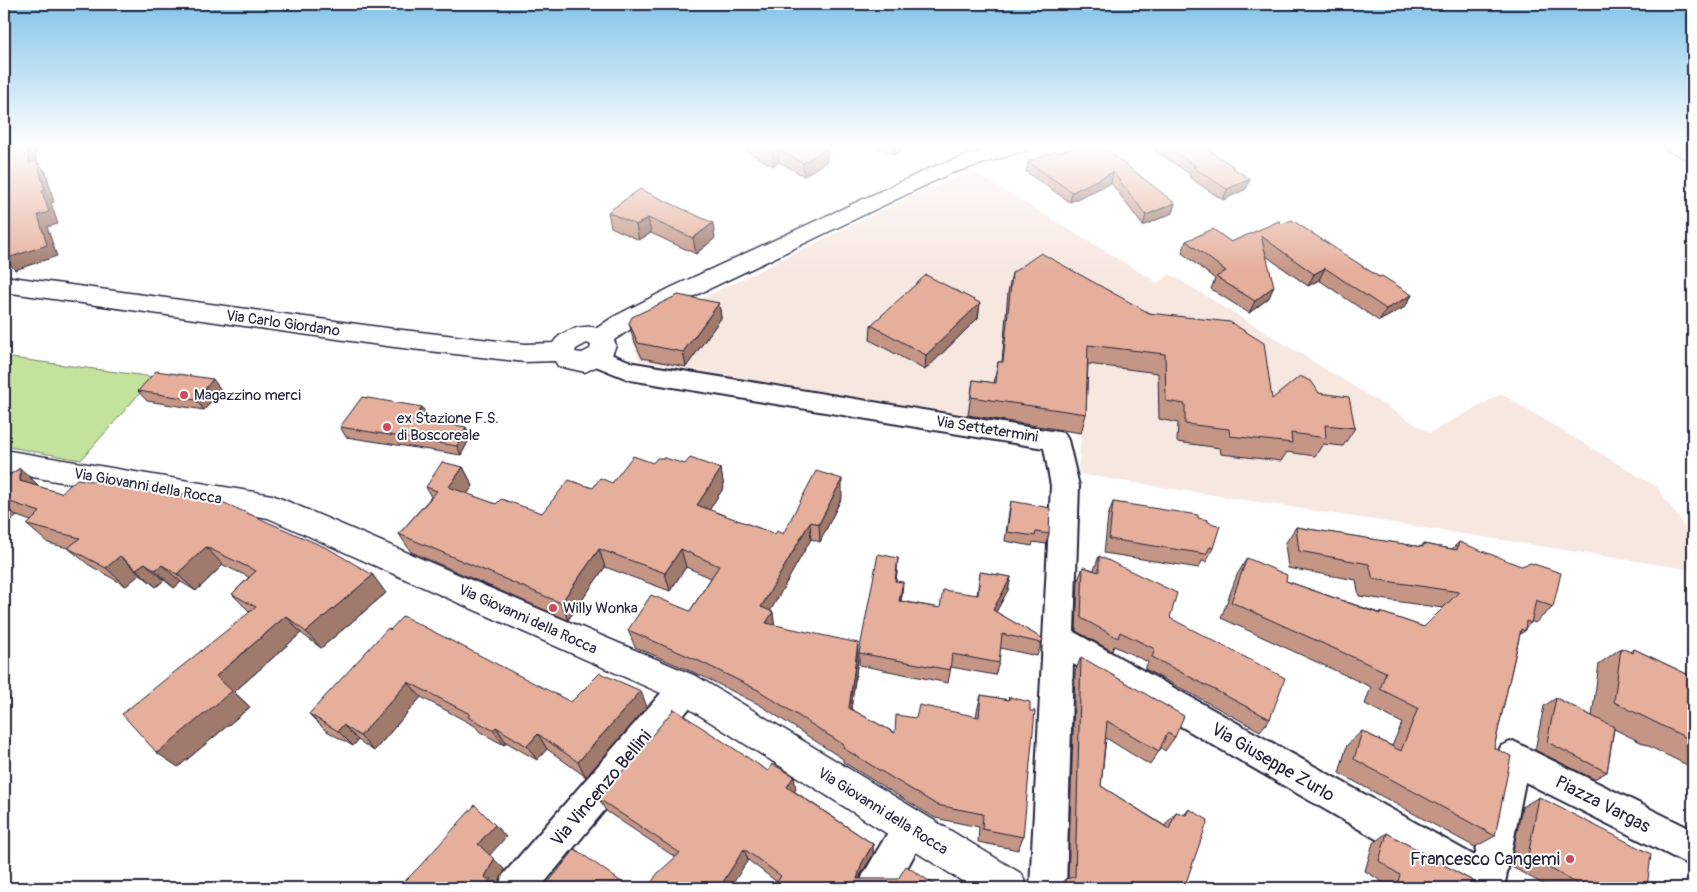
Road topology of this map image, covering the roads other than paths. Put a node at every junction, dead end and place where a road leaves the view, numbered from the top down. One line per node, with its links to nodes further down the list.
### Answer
1 (904, 188): 3 (main road)
2 (4, 284): 3 (main road, Via Carlo Giordano)
3 (598, 348): 5 (street, Via Settetermini)
4 (4, 460): 6 (main road, Via Giovanni della Rocca)
5 (1060, 640): 9 (street, Via Giuseppe Zurlo); 13 (street, Via Settetermini)
6 (686, 688): 7 (main road, Via Giovanni della Rocca); 10 (street, Via Vincenzo Bellini)
7 (910, 828): 11 (street); 12 (main road, Via Giovanni della Rocca)
8 (1693, 849): 9 (street, Piazza Vargas)
9 (1486, 886)
10 (516, 888)
11 (876, 888)
12 (1008, 888)
13 (1048, 888)

